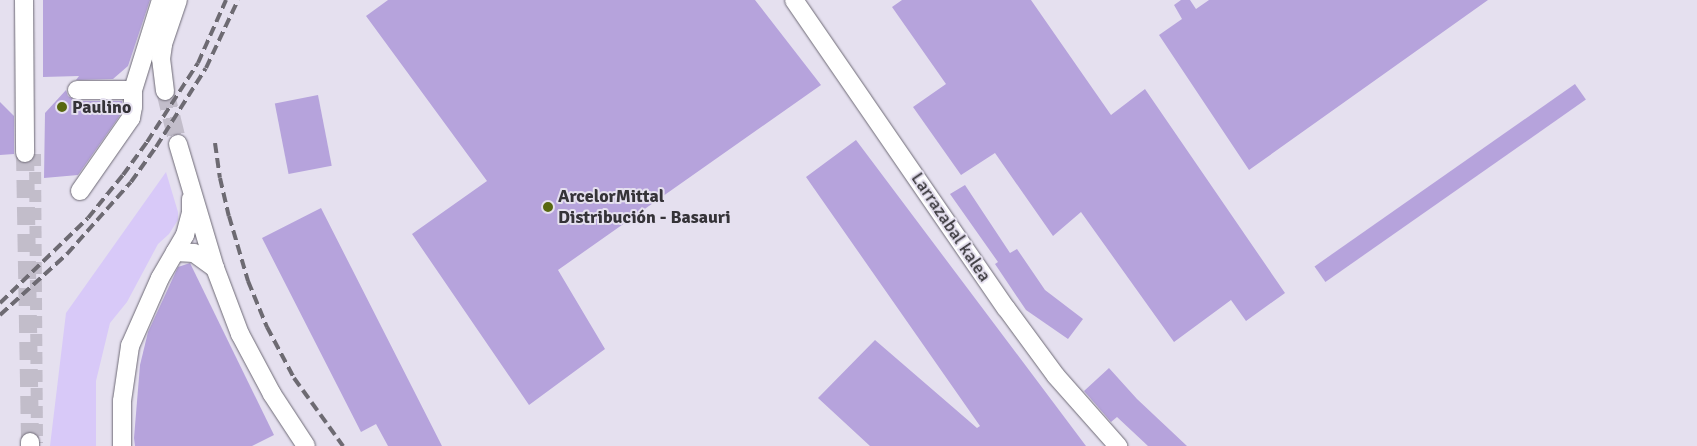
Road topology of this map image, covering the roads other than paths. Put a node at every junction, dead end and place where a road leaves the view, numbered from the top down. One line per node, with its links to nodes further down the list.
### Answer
1 (24, 0): 9 (street)
2 (161, 0): 6 (street)
3 (178, 0): 7 (street)
4 (794, 0): 16 (street, Larrazabal kalea)
5 (77, 90): 6 (street)
6 (133, 90): 11 (street)
7 (165, 92)
8 (178, 144): 10 (street)
9 (25, 154)
10 (190, 189): 12 (street); 13 (street)
11 (80, 191)
12 (175, 252): 13 (street); 14 (street)
13 (215, 268): 15 (street)
14 (122, 446)
15 (306, 446)
16 (1118, 446)

